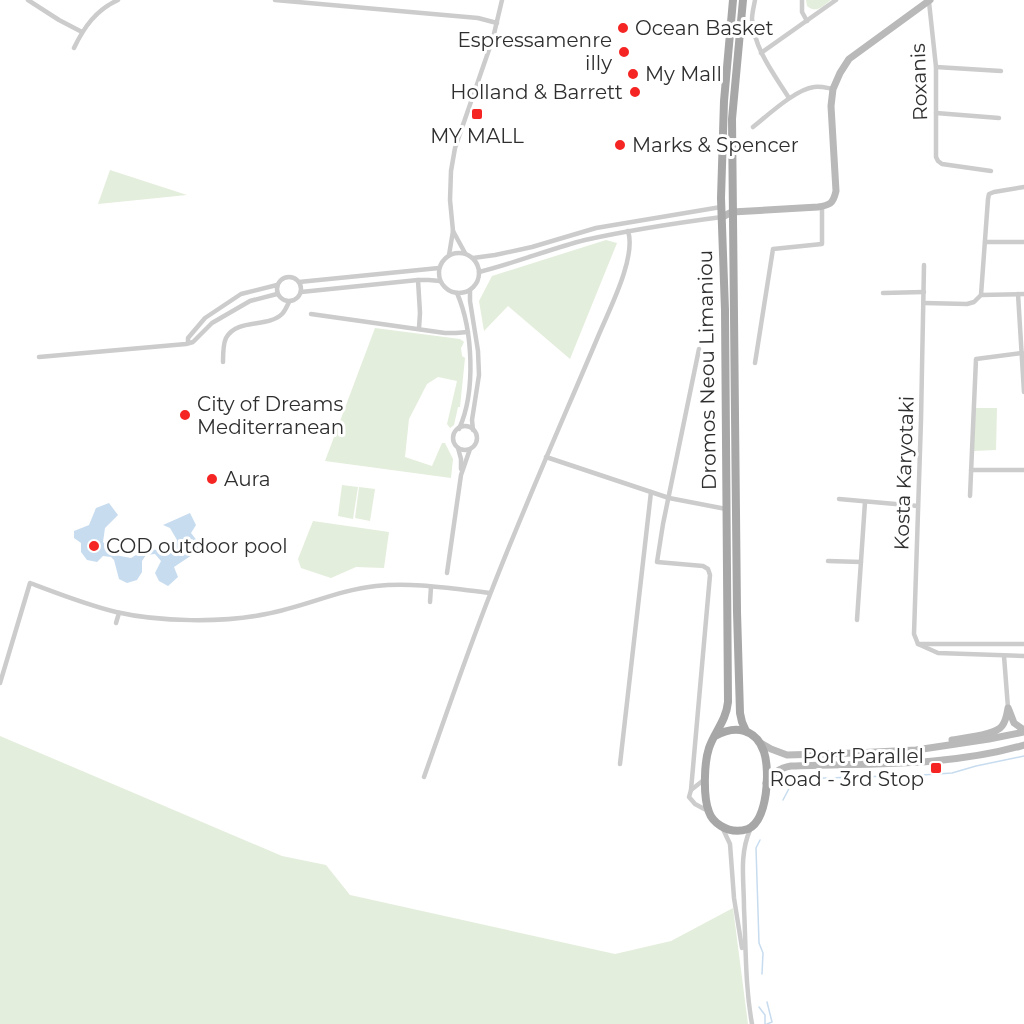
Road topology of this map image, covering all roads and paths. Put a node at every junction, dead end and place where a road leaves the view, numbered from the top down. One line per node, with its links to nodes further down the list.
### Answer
1 (28, 0): 14 (street)
2 (118, 0): 14 (street)
3 (275, 0): 11 (street)
4 (502, 0): 13 (street)
5 (733, 0): 27 (main road, Dromos Neou Limaniou)
6 (743, 0): 28 (main road, Dromos Neou Limaniou)
7 (755, 0): 16 (street)
8 (802, 0): 12 (street)
9 (836, 0): 12 (street)
10 (930, 1): 17 (street, Roxanis); 19 (main road)
11 (348, 3): 13 (street)
12 (807, 21): 16 (street)
13 (496, 23): 30 (street)
14 (82, 32): 15 (street)
15 (74, 48)
16 (761, 53): 20 (street)
17 (936, 67): 18 (street); 21 (street, Roxanis)
18 (1001, 71)
19 (833, 89): 20 (street); 26 (main road)
20 (789, 98): 23 (street)
21 (936, 113): 22 (street); 24 (street, Roxanis)
22 (999, 118)
23 (753, 127)
24 (991, 171)
25 (1024, 186): 32 (street)
26 (822, 206): 28 (main road); 62 (street)
27 (721, 207): 28 (main road); 29 (main road, Dromos Neou Limaniou); 36 (street)
28 (732, 212): 29 (main road); 94 (main road, Dromos Neou Limaniou)
29 (722, 217): 31 (street); 78 (main road, Dromos Neou Limaniou)
30 (453, 231): 34 (street); 35 (street)
31 (627, 231): 39 (street); 68 (street)
32 (985, 242): 33 (street); 51 (street)
33 (1024, 242)
34 (465, 253): 35 (street); 36 (street)
35 (449, 255): 38 (street)
36 (472, 258): 39 (street)
37 (924, 265): 46 (street, Kosta Karyotaki)
38 (439, 268): 41 (street); 42 (street)
39 (479, 272): 44 (street)
40 (418, 280): 41 (street); 45 (street); 55 (street)
41 (440, 281): 47 (street)
42 (299, 282): 43 (street); 45 (street)
43 (277, 285): 49 (street); 57 (street)
44 (470, 290): 47 (street); 65 (street)
45 (301, 292): 52 (street)
46 (924, 292): 48 (street); 53 (street, Kosta Karyotaki)
47 (457, 293): 56 (street)
48 (883, 293)
49 (278, 294): 52 (street); 57 (street)
50 (1021, 294): 51 (street); 59 (street)
51 (981, 295): 53 (street)
52 (289, 302): 61 (street)
53 (924, 303): 77 (street, Kosta Karyotaki)
54 (311, 314): 55 (street)
55 (419, 328): 56 (street)
56 (468, 332): 64 (street)
57 (188, 342): 60 (street)
58 (699, 349): 74 (street)
59 (1022, 353): 63 (street); 69 (street)
60 (39, 357)
61 (223, 362)
62 (755, 363)
63 (1024, 392)
64 (459, 429): 65 (street); 66 (street)
65 (473, 430): 67 (street)
66 (458, 448): 67 (street); 71 (street)
67 (470, 449): 71 (street)
68 (546, 456): 72 (street); 83 (street)
69 (971, 470): 70 (street); 73 (street)
70 (1024, 470)
71 (461, 475): 81 (street)
72 (651, 492): 74 (street); 100 (street)
73 (970, 496)
74 (669, 498): 78 (street); 104 (street)
75 (839, 499): 76 (street)
76 (865, 502): 77 (street); 80 (street)
77 (918, 506): 88 (street, Kosta Karyotaki)
78 (726, 509): 96 (main road, Dromos Neou Limaniou)
79 (828, 561): 80 (street)
80 (861, 562): 86 (street)
81 (447, 573)
82 (431, 587): 83 (street); 84 (street); 85 (street)
83 (490, 593): 101 (street)
84 (430, 602)
85 (118, 613): 87 (street); 92 (street)
86 (857, 620)
87 (116, 623)
88 (918, 644): 89 (street); 90 (street)
89 (1024, 644)
90 (1004, 656): 91 (street); 93 (street)
91 (1024, 656)
92 (0, 683)
93 (1008, 708): 95 (main road); 99 (main road)
94 (746, 731): 96 (main road); 97 (main road)
95 (1024, 731): 99 (main road)
96 (716, 736): 102 (main road)
97 (759, 742): 99 (main road); 103 (main road)
98 (1024, 745): 103 (main road)
99 (916, 750)
100 (620, 764)
101 (424, 777)
102 (705, 778): 104 (street); 105 (main road)
103 (766, 783): 107 (main road)
104 (691, 790): 105 (street)
105 (708, 811): 106 (main road)
106 (722, 827): 107 (main road); 108 (street)
107 (751, 827): 108 (street)
108 (745, 963): 109 (street)
109 (752, 1024)

